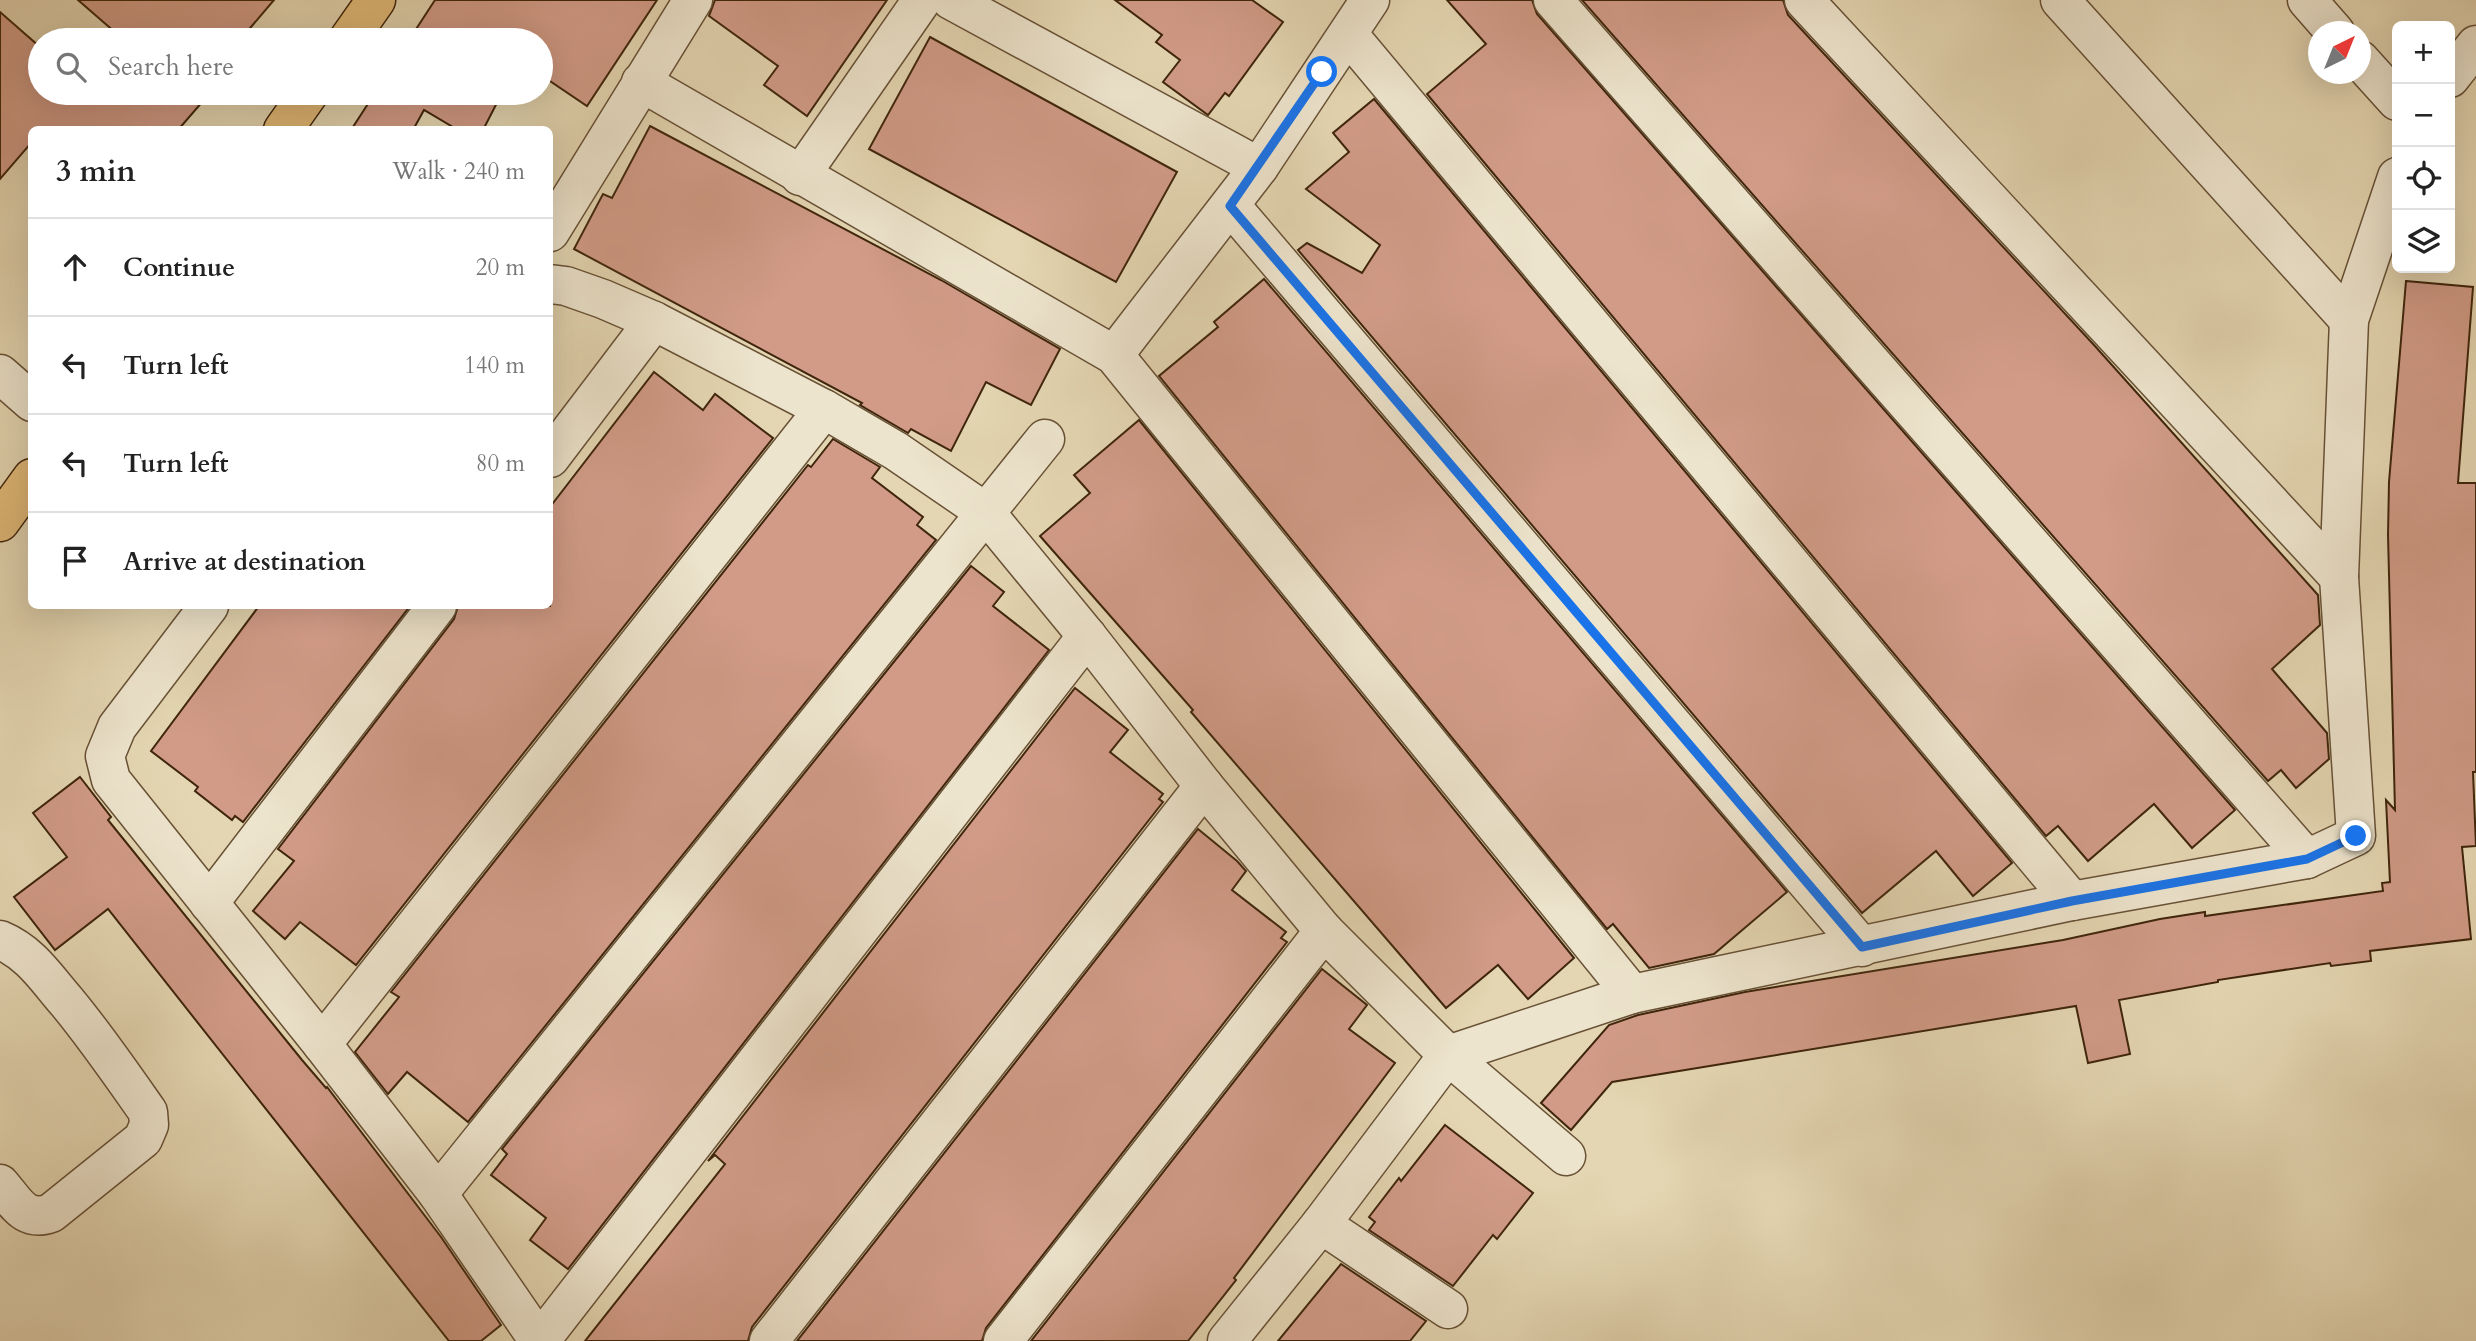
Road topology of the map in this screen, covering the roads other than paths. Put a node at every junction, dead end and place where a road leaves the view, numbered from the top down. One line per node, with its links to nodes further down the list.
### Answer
1 (376, 0): 11 (main road)
2 (694, 0): 16 (street)
3 (922, 0): 19 (street)
4 (951, 0): 18 (street)
5 (1370, 0): 12 (street)
6 (1553, 0): 40 (street)
7 (1804, 0): 35 (street)
8 (2060, 0): 24 (street)
9 (2307, 0): 10 (street)
10 (2325, 21)
11 (356, 28)
12 (1348, 34): 18 (street); 41 (street)
13 (2476, 45): 15 (street)
14 (2371, 71): 17 (street)
15 (2455, 72)
16 (641, 82): 19 (street); 22 (street)
17 (2392, 95)
18 (1259, 167): 21 (street)
19 (800, 176): 26 (street)
20 (2392, 192): 24 (street)
21 (1230, 206): 26 (street); 45 (street)
22 (553, 227)
23 (555, 282): 25 (street)
24 (2349, 320): 35 (street)
25 (654, 321): 29 (street); 31 (street)
26 (1114, 355): 46 (street)
27 (0, 374): 28 (street)
28 (28, 398)
29 (824, 409): 33 (street); 47 (street)
30 (1045, 439): 33 (street)
31 (553, 454)
32 (28, 484): 34 (main road)
33 (985, 512): 38 (street); 51 (street)
34 (0, 522)
35 (2339, 577): 40 (street)
36 (207, 609): 42 (street)
37 (435, 609): 42 (street)
38 (1087, 636): 39 (street); 54 (street)
39 (1203, 786): 43 (street); 55 (street)
40 (2307, 859): 41 (street)
41 (2072, 901): 45 (street)
42 (209, 903): 47 (street)
43 (1324, 931): 48 (street); 56 (street)
44 (0, 940): 50 (street)
45 (1862, 947): 46 (street)
46 (1632, 994): 48 (street)
47 (322, 1044): 51 (street)
48 (1448, 1055): 49 (street); 52 (street)
49 (1566, 1156)
50 (0, 1184)
51 (438, 1194): 54 (street)
52 (1321, 1224): 53 (street); 57 (street)
53 (1448, 1309)
54 (539, 1341)
55 (769, 1341)
56 (1003, 1341)
57 (1227, 1341)

